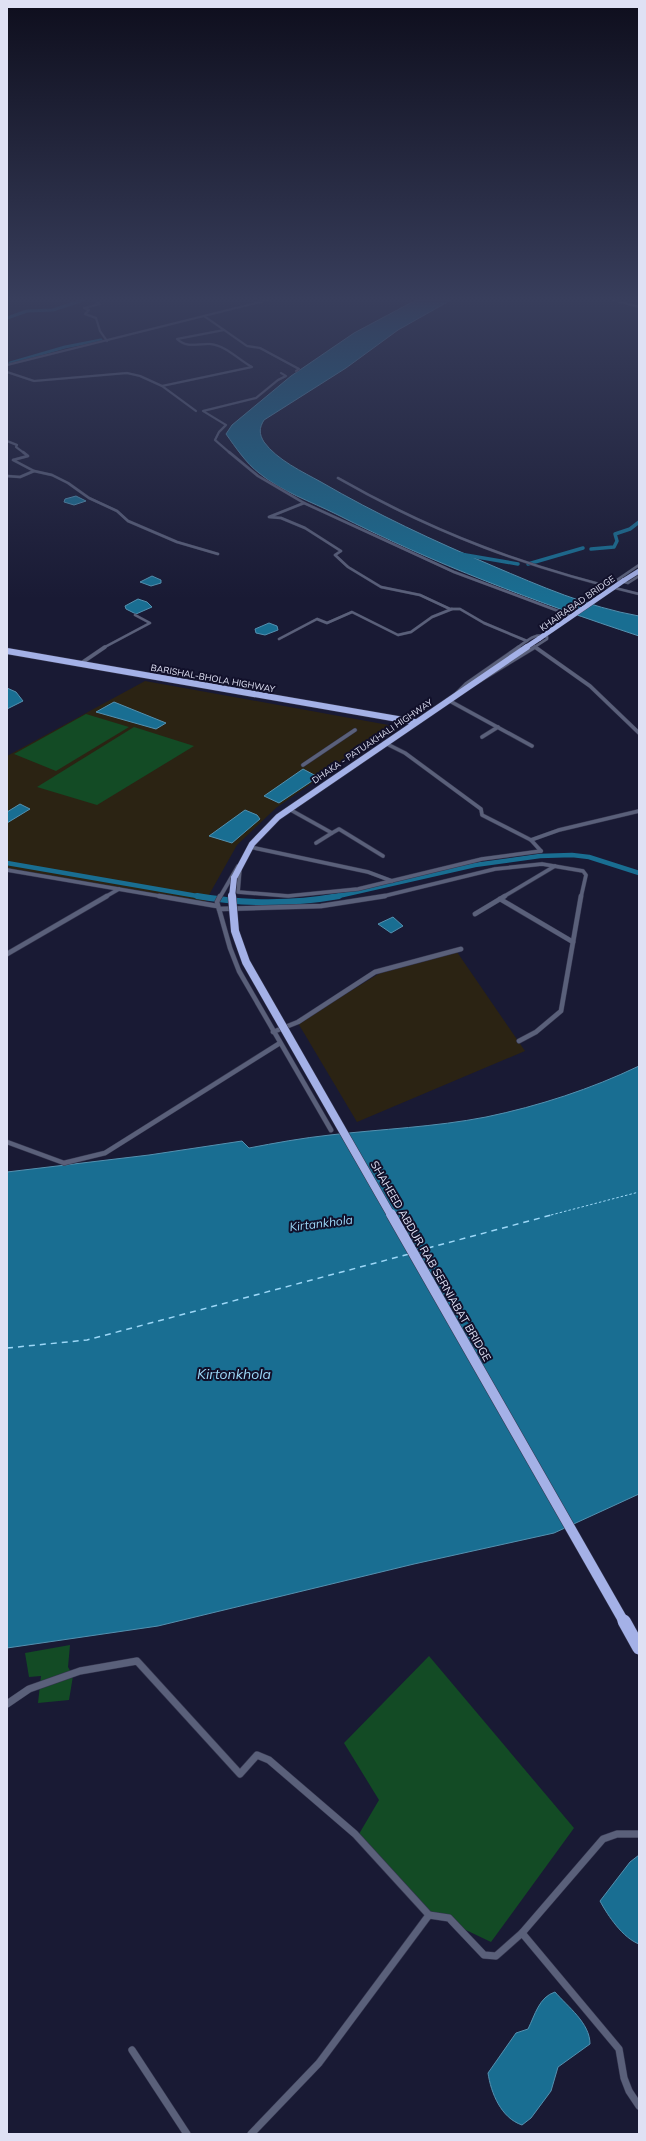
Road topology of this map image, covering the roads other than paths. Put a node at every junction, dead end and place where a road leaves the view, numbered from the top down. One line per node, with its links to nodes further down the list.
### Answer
1 (181, 400): 3 (street)
2 (244, 400): 8 (street)
3 (196, 411)
4 (7, 442): 5 (street)
5 (34, 471): 6 (street); 9 (street)
6 (7, 476)
7 (338, 478): 13 (street)
8 (304, 503): 14 (street); 16 (street)
9 (218, 554)
10 (639, 565): 12 (street)
11 (639, 570): 17 (highway, KHAIRABAD BRIDGE, bridge)
12 (639, 576)
13 (639, 594)
14 (452, 609): 18 (street); 19 (street)
15 (134, 615): 22 (street)
16 (569, 615)
17 (540, 638): 23 (highway, DHAKA - PATUAKHALI HIGHWAY)
18 (279, 639)
19 (527, 641): 20 (street); 23 (street)
20 (535, 647): 23 (street); 30 (street)
21 (7, 651): 22 (highway, BARISHAL-BHOLA HIGHWAY)
22 (80, 664): 25 (highway, BARISHAL-BHOLA HIGHWAY)
23 (450, 698): 24 (highway, DHAKA - PATUAKHALI HIGHWAY); 27 (street)
24 (428, 714): 25 (highway); 26 (highway, DHAKA - PATUAKHALI HIGHWAY)
25 (390, 718): 26 (highway, BARISHAL-BHOLA HIGHWAY); 29 (highway)
26 (416, 722): 29 (highway, DHAKA - PATUAKHALI HIGHWAY)
27 (498, 727): 31 (street); 33 (street)
28 (355, 730): 34 (street)
29 (400, 733): 32 (highway, DHAKA - PATUAKHALI HIGHWAY)
30 (639, 733)
31 (482, 737)
32 (385, 743): 35 (highway, DHAKA - PATUAKHALI HIGHWAY); 38 (street)
33 (532, 746)
34 (303, 765)
35 (289, 809): 37 (street); 40 (highway, DHAKA - PATUAKHALI HIGHWAY)
36 (639, 811): 38 (street)
37 (332, 833): 39 (street); 41 (street)
38 (532, 840): 46 (street)
39 (316, 843)
40 (250, 847): 42 (highway, DHAKA - PATUAKHALI HIGHWAY); 46 (street)
41 (383, 856)
42 (240, 864): 45 (highway, DHAKA - PATUAKHALI HIGHWAY); 46 (street); 49 (street)
43 (555, 866): 48 (street); 49 (street); 51 (street)
44 (7, 870): 47 (street)
45 (234, 878): 59 (highway, SHAHEED ABDUR RAB SERNIABAT BRIDGE, bridge)
46 (392, 881)
47 (119, 889): 49 (street); 53 (street)
48 (500, 899): 50 (street); 51 (street)
49 (218, 906): 54 (street)
50 (475, 914)
51 (573, 942): 55 (street)
52 (461, 949): 54 (street)
53 (7, 954)
54 (273, 1032): 56 (street)
55 (519, 1041)
56 (280, 1043): 57 (street); 58 (street)
57 (331, 1130)
58 (7, 1142)
59 (639, 1648)
60 (7, 1704): 62 (street)
61 (639, 1834): 63 (street)
62 (429, 1915): 63 (street); 67 (street)
63 (522, 1933): 65 (street)
64 (132, 2050): 66 (street)
65 (639, 2106)
66 (188, 2134)
67 (251, 2134)

